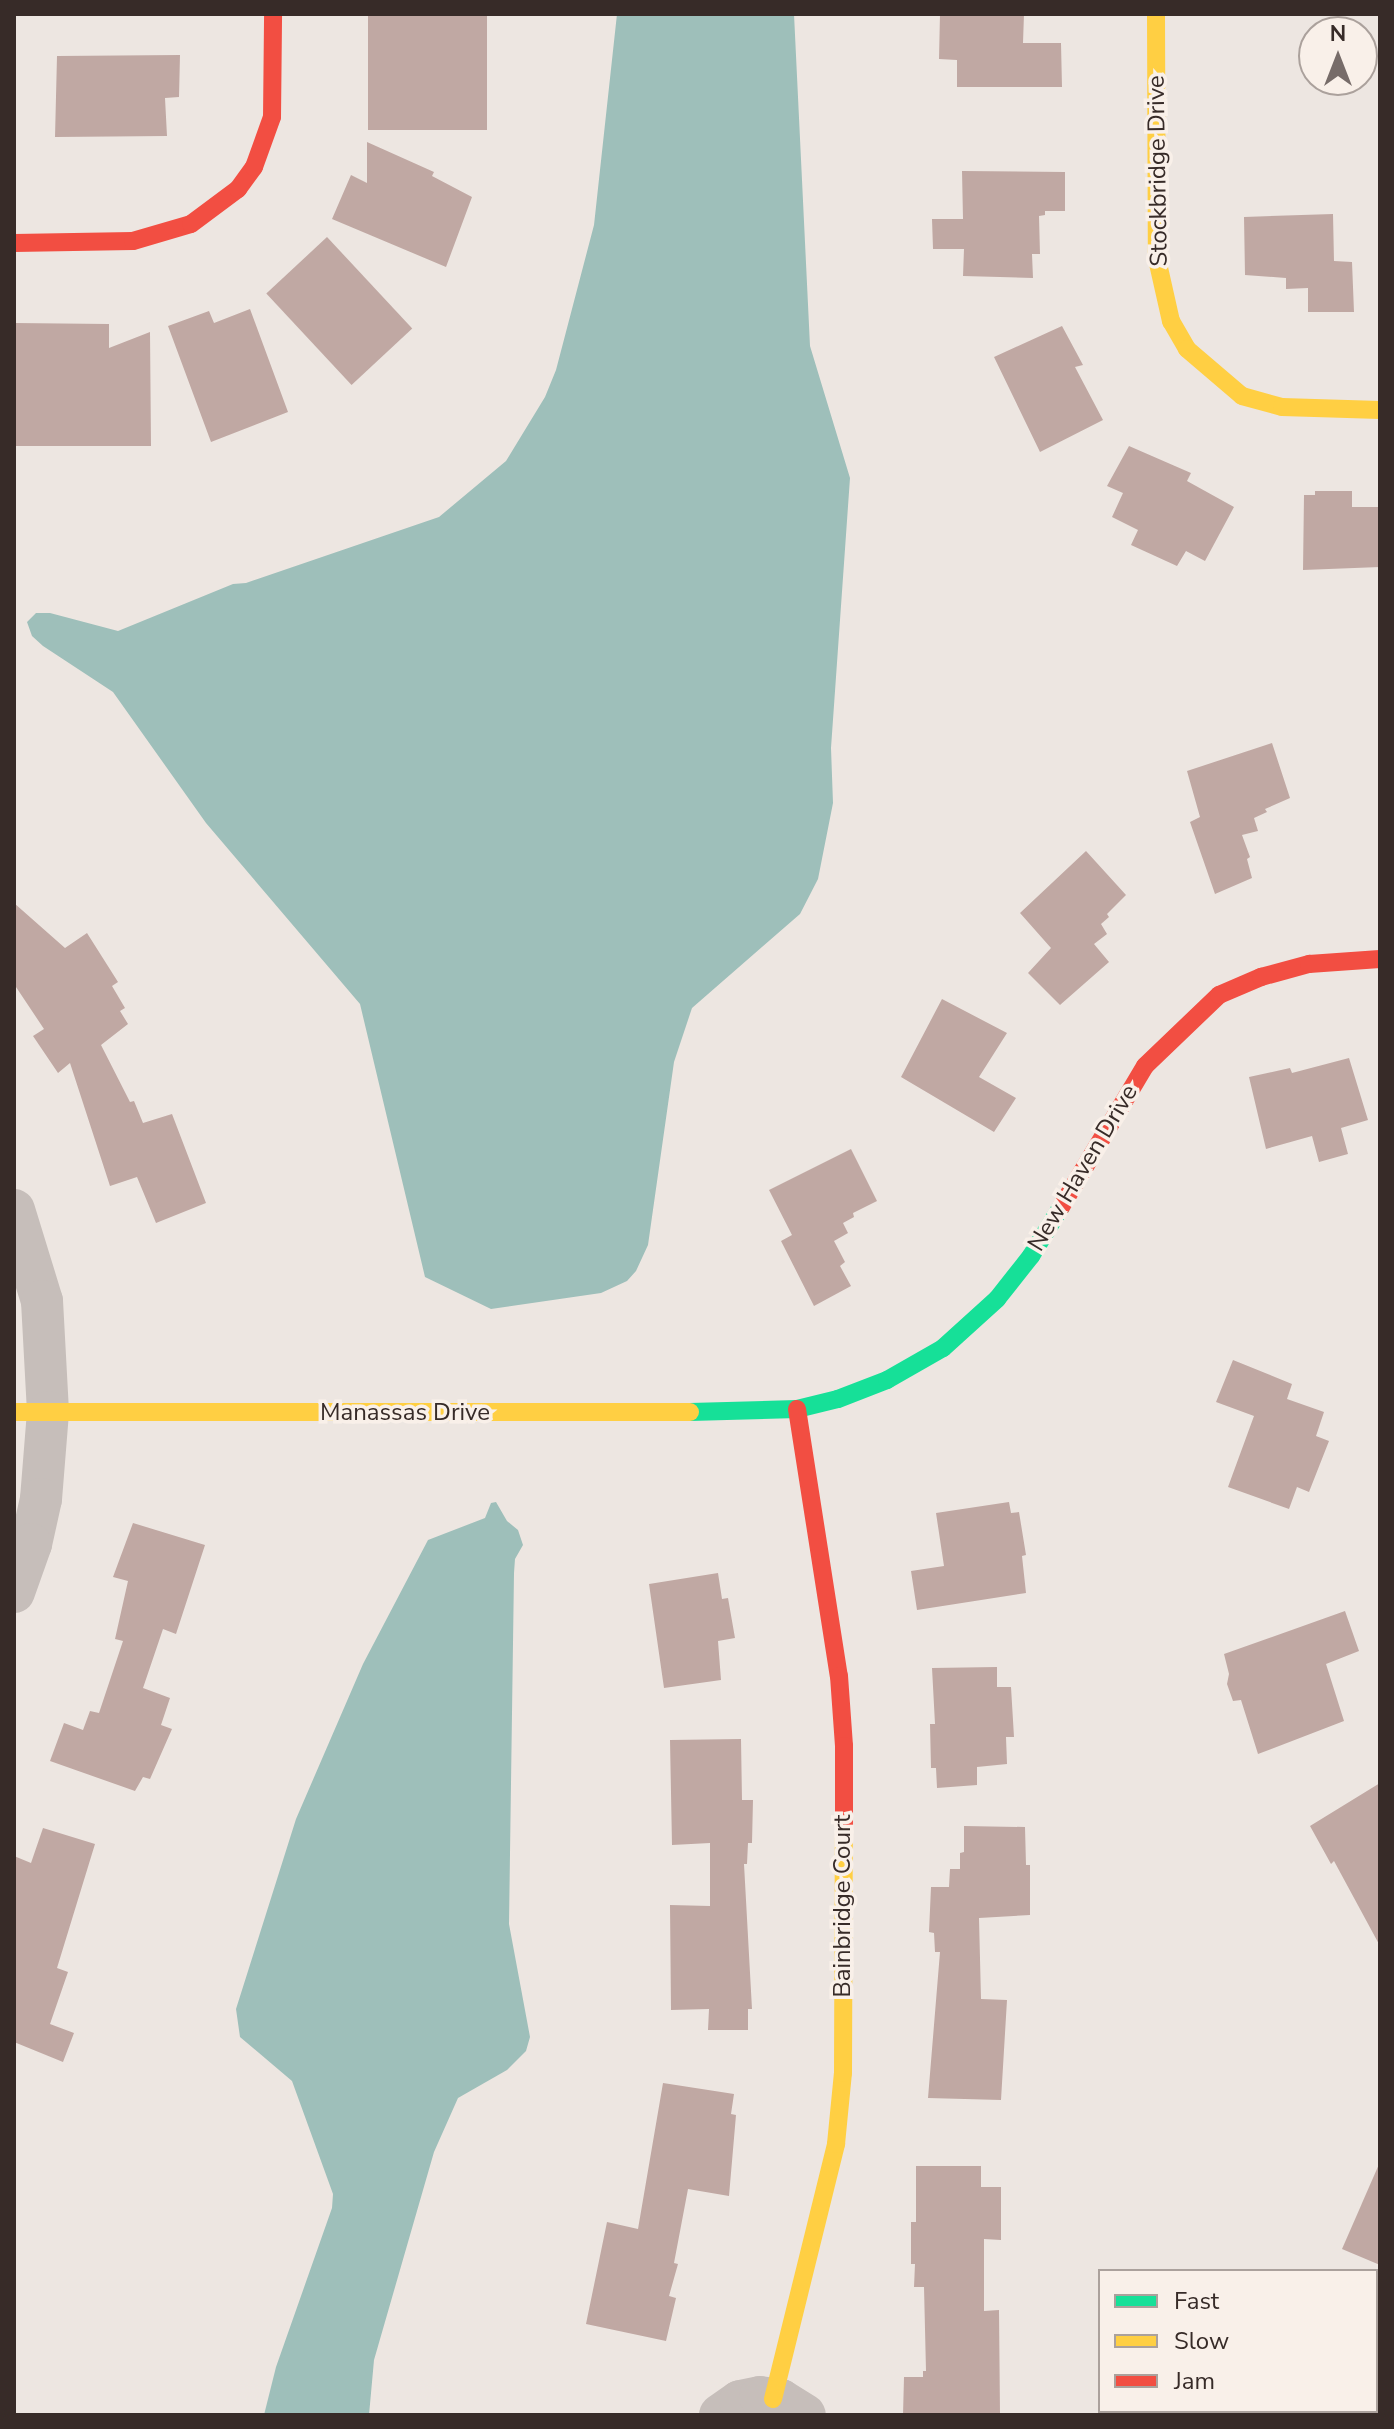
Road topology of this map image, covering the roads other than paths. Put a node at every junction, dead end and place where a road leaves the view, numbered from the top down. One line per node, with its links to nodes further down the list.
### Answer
1 (273, 14): 3 (street)
2 (1156, 14): 4 (street, Stockbridge Drive)
3 (14, 243)
4 (1380, 410)
5 (1380, 959): 7 (street, New Haven Drive)
6 (14, 1210): 8 (street)
7 (797, 1409): 8 (street, Manassas Drive); 10 (street, Bainbridge Court)
8 (31, 1412): 9 (street)
9 (14, 1592)
10 (789, 2407): 11 (street, Bainbridge Court)
11 (720, 2415)

